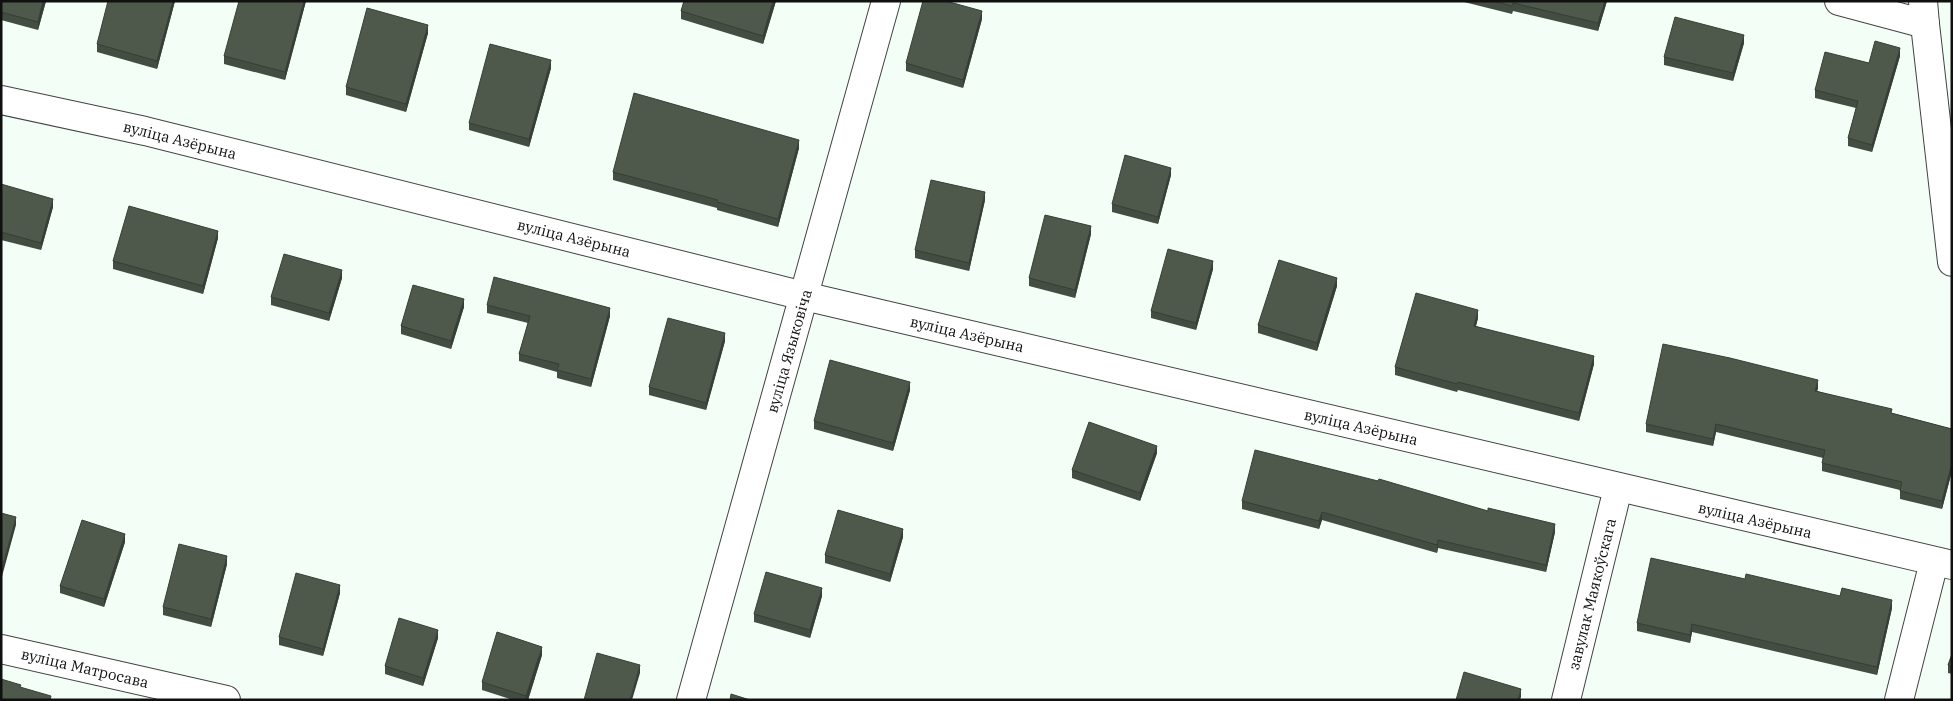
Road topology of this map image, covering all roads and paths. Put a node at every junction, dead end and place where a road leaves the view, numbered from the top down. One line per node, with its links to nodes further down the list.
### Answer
1 (886, 1): 6 (street, вуліца Языковіча)
2 (1839, 1): 3 (street)
3 (1924, 12): 5 (street)
4 (1, 100): 6 (street, вуліца Азёрына)
5 (1952, 262)
6 (804, 296): 7 (street, вуліца Азёрына); 11 (street, вуліца Языковіча)
7 (1618, 488): 8 (street, вуліца Азёрына); 12 (street, завулак Маякоўскага)
8 (1943, 563): 13 (street, вуліца Азёрына)
9 (1, 649): 10 (street, вуліца Матросава)
10 (226, 700)
11 (691, 700)
12 (1566, 700)
13 (1899, 700)

